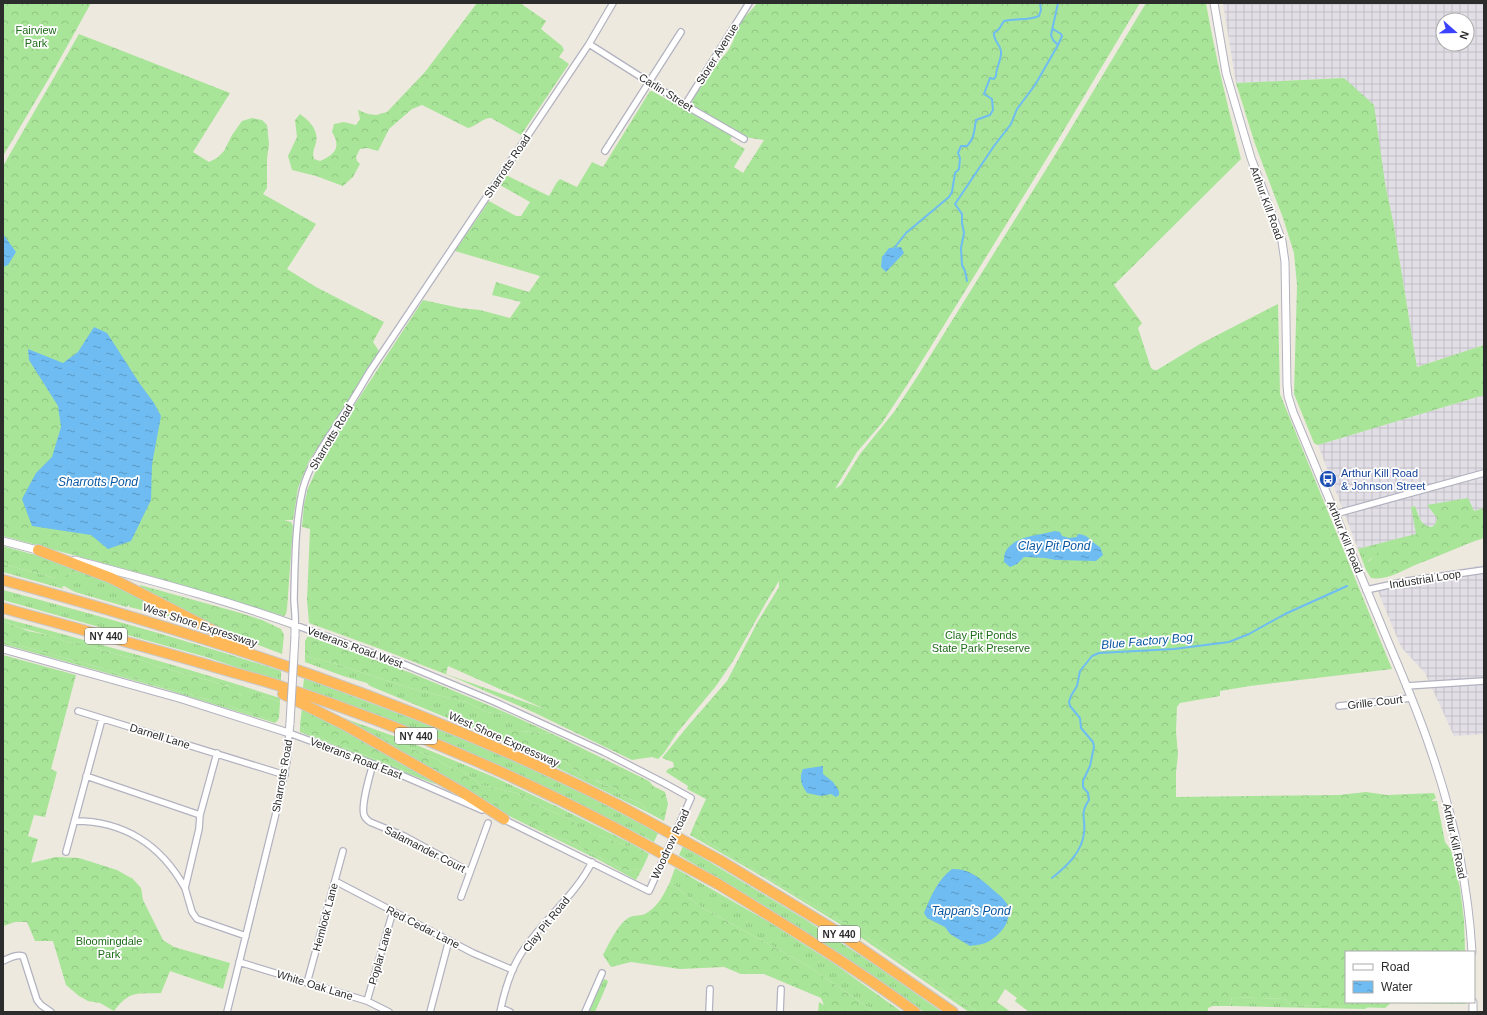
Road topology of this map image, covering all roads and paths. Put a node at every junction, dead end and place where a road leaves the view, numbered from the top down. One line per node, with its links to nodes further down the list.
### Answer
1 (613, 3): 5 (street, Sharrotts Road)
2 (749, 3): 7 (street, Storer Avenue)
3 (1214, 3): 11 (street, Arthur Kill Road)
4 (681, 32): 6 (street)
5 (589, 44): 6 (street, Carlin Street); 18 (street, Sharrotts Road)
6 (649, 82): 7 (street, Carlin Street); 9 (street)
7 (685, 104): 8 (street, Carlin Street)
8 (744, 139)
9 (605, 152)
10 (1484, 473): 11 (street)
11 (1335, 514): 16 (street, Arthur Kill Road)
12 (3, 541): 13 (street, Veterans Road West)
13 (38, 550): 18 (street, Veterans Road West); 23 (highway)
14 (1484, 570): 16 (street, Industrial Loop)
15 (3, 580): 23 (highway, West Shore Expressway / NY 440)
16 (1366, 590): 22 (street, Arthur Kill Road)
17 (3, 608): 20 (highway, NY 440)
18 (295, 625): 28 (street, Sharrotts Road, bridge); 33 (street, Veterans Road West)
19 (3, 649): 28 (street, Veterans Road East)
20 (209, 665): 35 (highway); 67 (highway, NY 440, bridge)
21 (1482, 681): 22 (street)
22 (1406, 686): 24 (street, Arthur Kill Road)
23 (364, 694): 68 (highway, West Shore Expressway / NY 440, bridge)
24 (1411, 698): 25 (street, Grille Court); 49 (street, Arthur Kill Road)
25 (1339, 706)
26 (78, 711): 27 (street, Darnell Lane)
27 (102, 719): 29 (street, Darnell Lane); 32 (street)
28 (289, 733): 30 (street, Veterans Road East); 31 (street, Sharrotts Road)
29 (217, 753): 31 (street, Darnell Lane); 34 (street)
30 (373, 764): 35 (street, Veterans Road East); 41 (street, Salamander Court)
31 (285, 775): 47 (street, Sharrotts Road)
32 (86, 776): 34 (street); 36 (street)
33 (691, 798): 44 (street, Woodrow Road)
34 (200, 815): 43 (street)
35 (504, 819): 40 (street, Veterans Road East)
36 (75, 821): 39 (street); 43 (street)
37 (488, 824): 41 (street, Salamander Court)
38 (343, 851): 42 (street, Hemlock Lane)
39 (66, 852)
40 (592, 862): 44 (street, Veterans Road East); 52 (street, Clay Pit Road)
41 (470, 872): 45 (street, Salamander Court)
42 (335, 881): 46 (street, Red Cedar Lane); 54 (street, Hemlock Lane)
43 (185, 888): 47 (street)
44 (649, 891)
45 (461, 897)
46 (393, 911): 48 (street, Red Cedar Lane); 57 (street, Poplar Lane)
47 (246, 936): 51 (street, Sharrotts Road)
48 (449, 940): 52 (street, Red Cedar Lane); 62 (street)
49 (1472, 951)
50 (3, 961): 59 (street)
51 (239, 962): 54 (street, White Oak Lane); 60 (street, Sharrotts Road)
52 (513, 970): 58 (street, Clay Pit Road)
53 (602, 973): 64 (street)
54 (307, 983): 57 (street, White Oak Lane)
55 (710, 989): 65 (street)
56 (781, 989): 66 (street)
57 (367, 1002): 61 (street, White Oak Lane)
58 (500, 1010): 63 (street)
59 (51, 1012)
60 (227, 1012)
61 (389, 1012)
62 (430, 1012)
63 (510, 1012)
64 (585, 1012)
65 (709, 1012)
66 (780, 1012)
67 (916, 1012)
68 (953, 1012)

